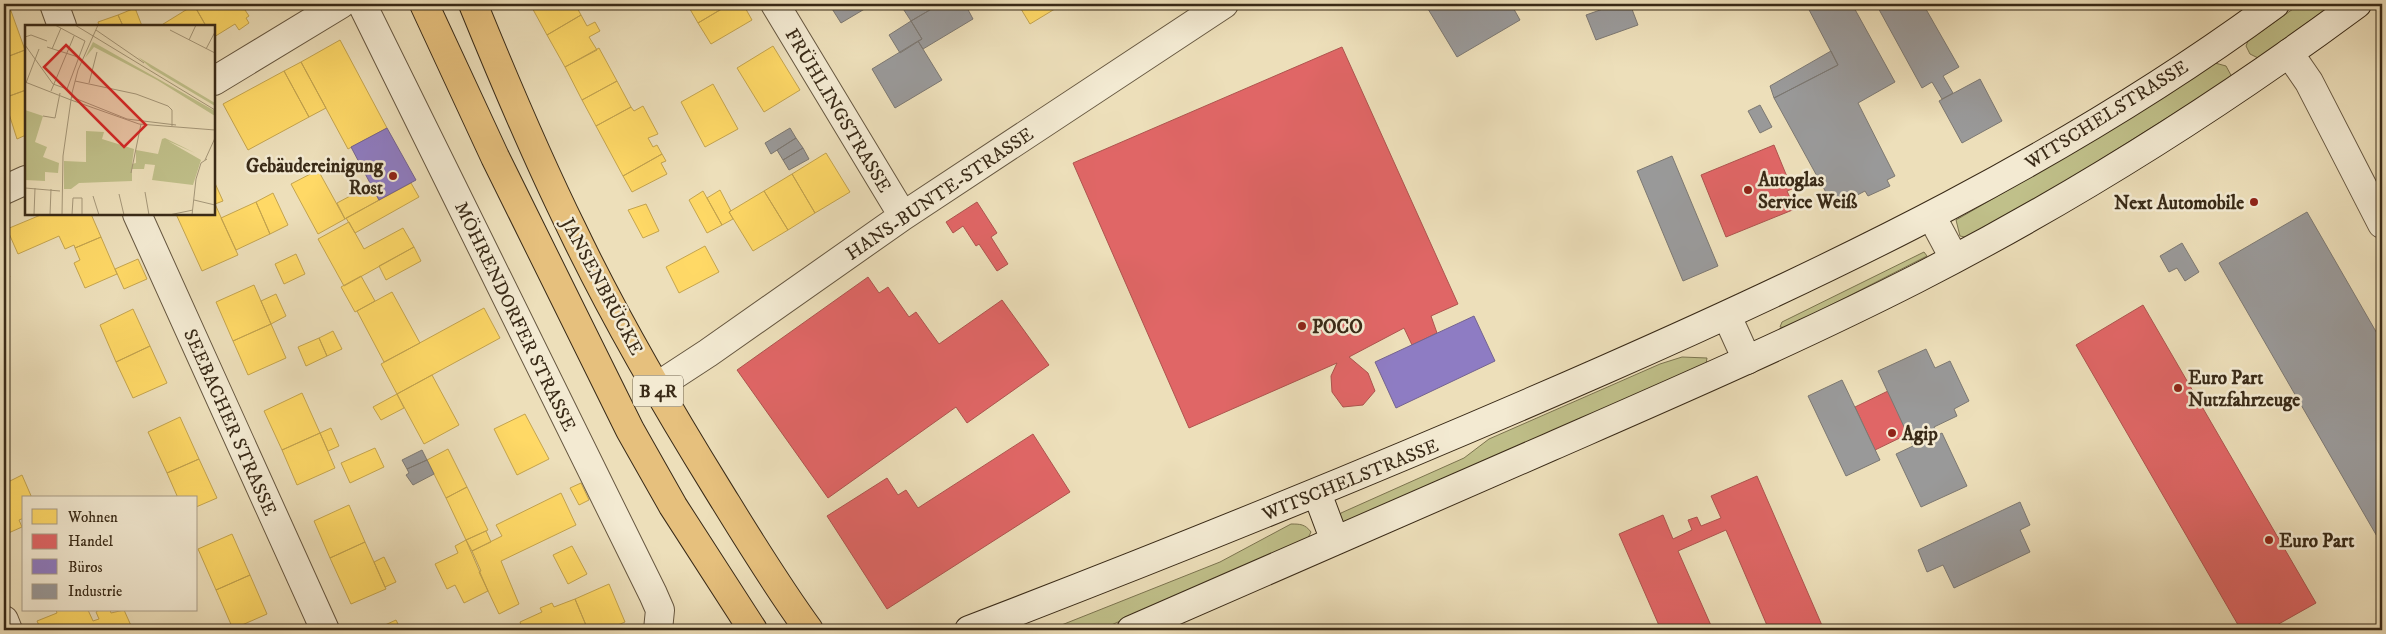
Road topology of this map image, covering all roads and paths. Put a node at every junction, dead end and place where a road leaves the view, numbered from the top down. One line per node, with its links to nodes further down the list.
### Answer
1 (54, 4): 10 (street)
2 (341, 4): 12 (street)
3 (362, 4): 28 (street, MÖHRENDORFER STRASSE)
4 (424, 4): 29 (main road, JANSENBRÜCKE / B 4R)
5 (473, 4): 22 (main road, JANSENBRÜCKE / B 4R)
6 (775, 4): 16 (street, FRÜHLINGSTRASSE)
7 (1224, 4): 16 (street, HANS-BUNTE-STRASSE)
8 (2275, 4): 17 (street, WITSCHELSTRASSE)
9 (2357, 4): 11 (street)
10 (62, 25)
11 (2289, 53): 18 (street); 19 (street)
12 (215, 80)
13 (25, 180): 14 (street)
14 (4, 190)
15 (137, 215): 27 (street, SEEBACHER STRASSE)
16 (903, 216): 22 (street, HANS-BUNTE-STRASSE)
17 (1932, 217): 19 (street); 20 (street, WITSCHELSTRASSE)
18 (2382, 224)
19 (1954, 258): 21 (street)
20 (1727, 316): 21 (street); 23 (street, WITSCHELSTRASSE)
21 (1747, 360): 24 (street)
22 (656, 387): 30 (main road, JANSENBRÜCKE / B 4R)
23 (1317, 493): 24 (street); 31 (street, WITSCHELSTRASSE)
24 (1335, 541): 32 (street)
25 (4, 620): 26 (street)
26 (8, 630)
27 (325, 630)
28 (658, 630)
29 (753, 630)
30 (808, 630)
31 (970, 630)
32 (1130, 630)

